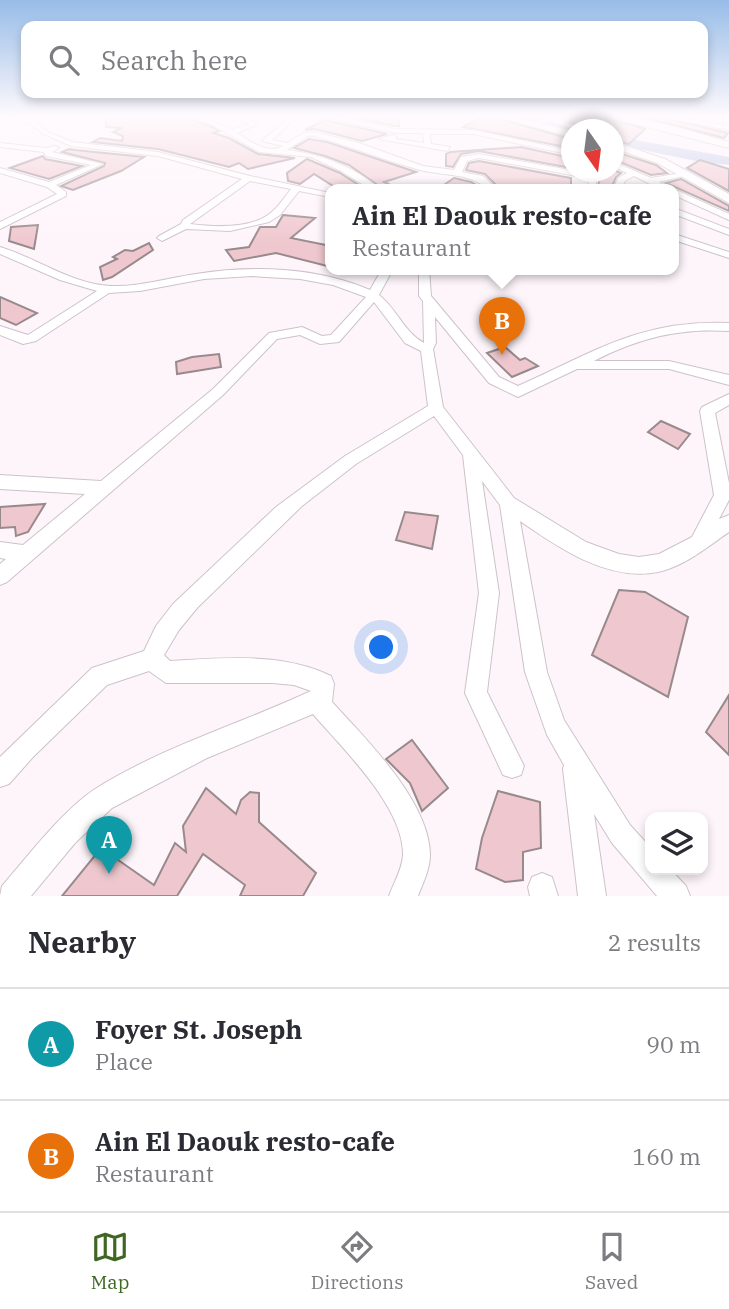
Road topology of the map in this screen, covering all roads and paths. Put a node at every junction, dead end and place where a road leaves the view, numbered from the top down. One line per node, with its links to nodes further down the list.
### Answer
1 (73, 159): 20 (street)
2 (176, 159): 13 (street)
3 (321, 159): 15 (street)
4 (394, 159): 10 (street)
5 (465, 159): 10 (street)
6 (494, 159): 17 (street)
7 (655, 159): 12 (main road)
8 (624, 168): 11 (street)
9 (0, 170): 20 (street)
10 (457, 173): 16 (street)
11 (634, 173): 14 (street); 18 (street)
12 (688, 174): 14 (street); 24 (main road)
13 (249, 178): 21 (street); 28 (street)
14 (651, 181): 19 (street)
15 (368, 184)
16 (487, 184)
17 (592, 184)
18 (619, 184)
19 (657, 184)
20 (50, 185): 27 (street)
21 (294, 187): 22 (street); 28 (street)
22 (325, 193)
23 (679, 194): 26 (street)
24 (729, 199)
25 (679, 213): 29 (street)
26 (729, 217)
27 (0, 226)
28 (185, 226): 30 (street)
29 (729, 232)
30 (162, 238)
31 (679, 239): 33 (street)
32 (0, 250): 36 (street)
33 (729, 256)
34 (384, 275): 37 (street)
35 (424, 275): 38 (street)
36 (107, 289): 37 (street); 40 (street)
37 (372, 296): 41 (street); 48 (street)
38 (429, 301): 41 (street); 42 (street)
39 (729, 327): 42 (street)
40 (0, 330)
41 (427, 349): 45 (street)
42 (574, 365): 43 (street)
43 (729, 380)
44 (729, 399): 51 (street)
45 (436, 408): 46 (street); 55 (street)
46 (469, 454): 49 (street); 58 (street)
47 (0, 482): 48 (street)
48 (103, 488): 53 (street)
49 (508, 503): 51 (street); 57 (street)
50 (729, 523): 51 (street)
51 (701, 540)
52 (0, 550): 53 (street)
53 (26, 554): 54 (street)
54 (0, 576)
55 (152, 659): 56 (street); 59 (street)
56 (316, 701): 62 (street); 63 (street)
57 (574, 759): 60 (street); 64 (street)
58 (512, 766)
59 (0, 775)
60 (645, 861)
61 (657, 875): 65 (street)
62 (12, 896)
63 (403, 896)
64 (592, 896)
65 (676, 896)

